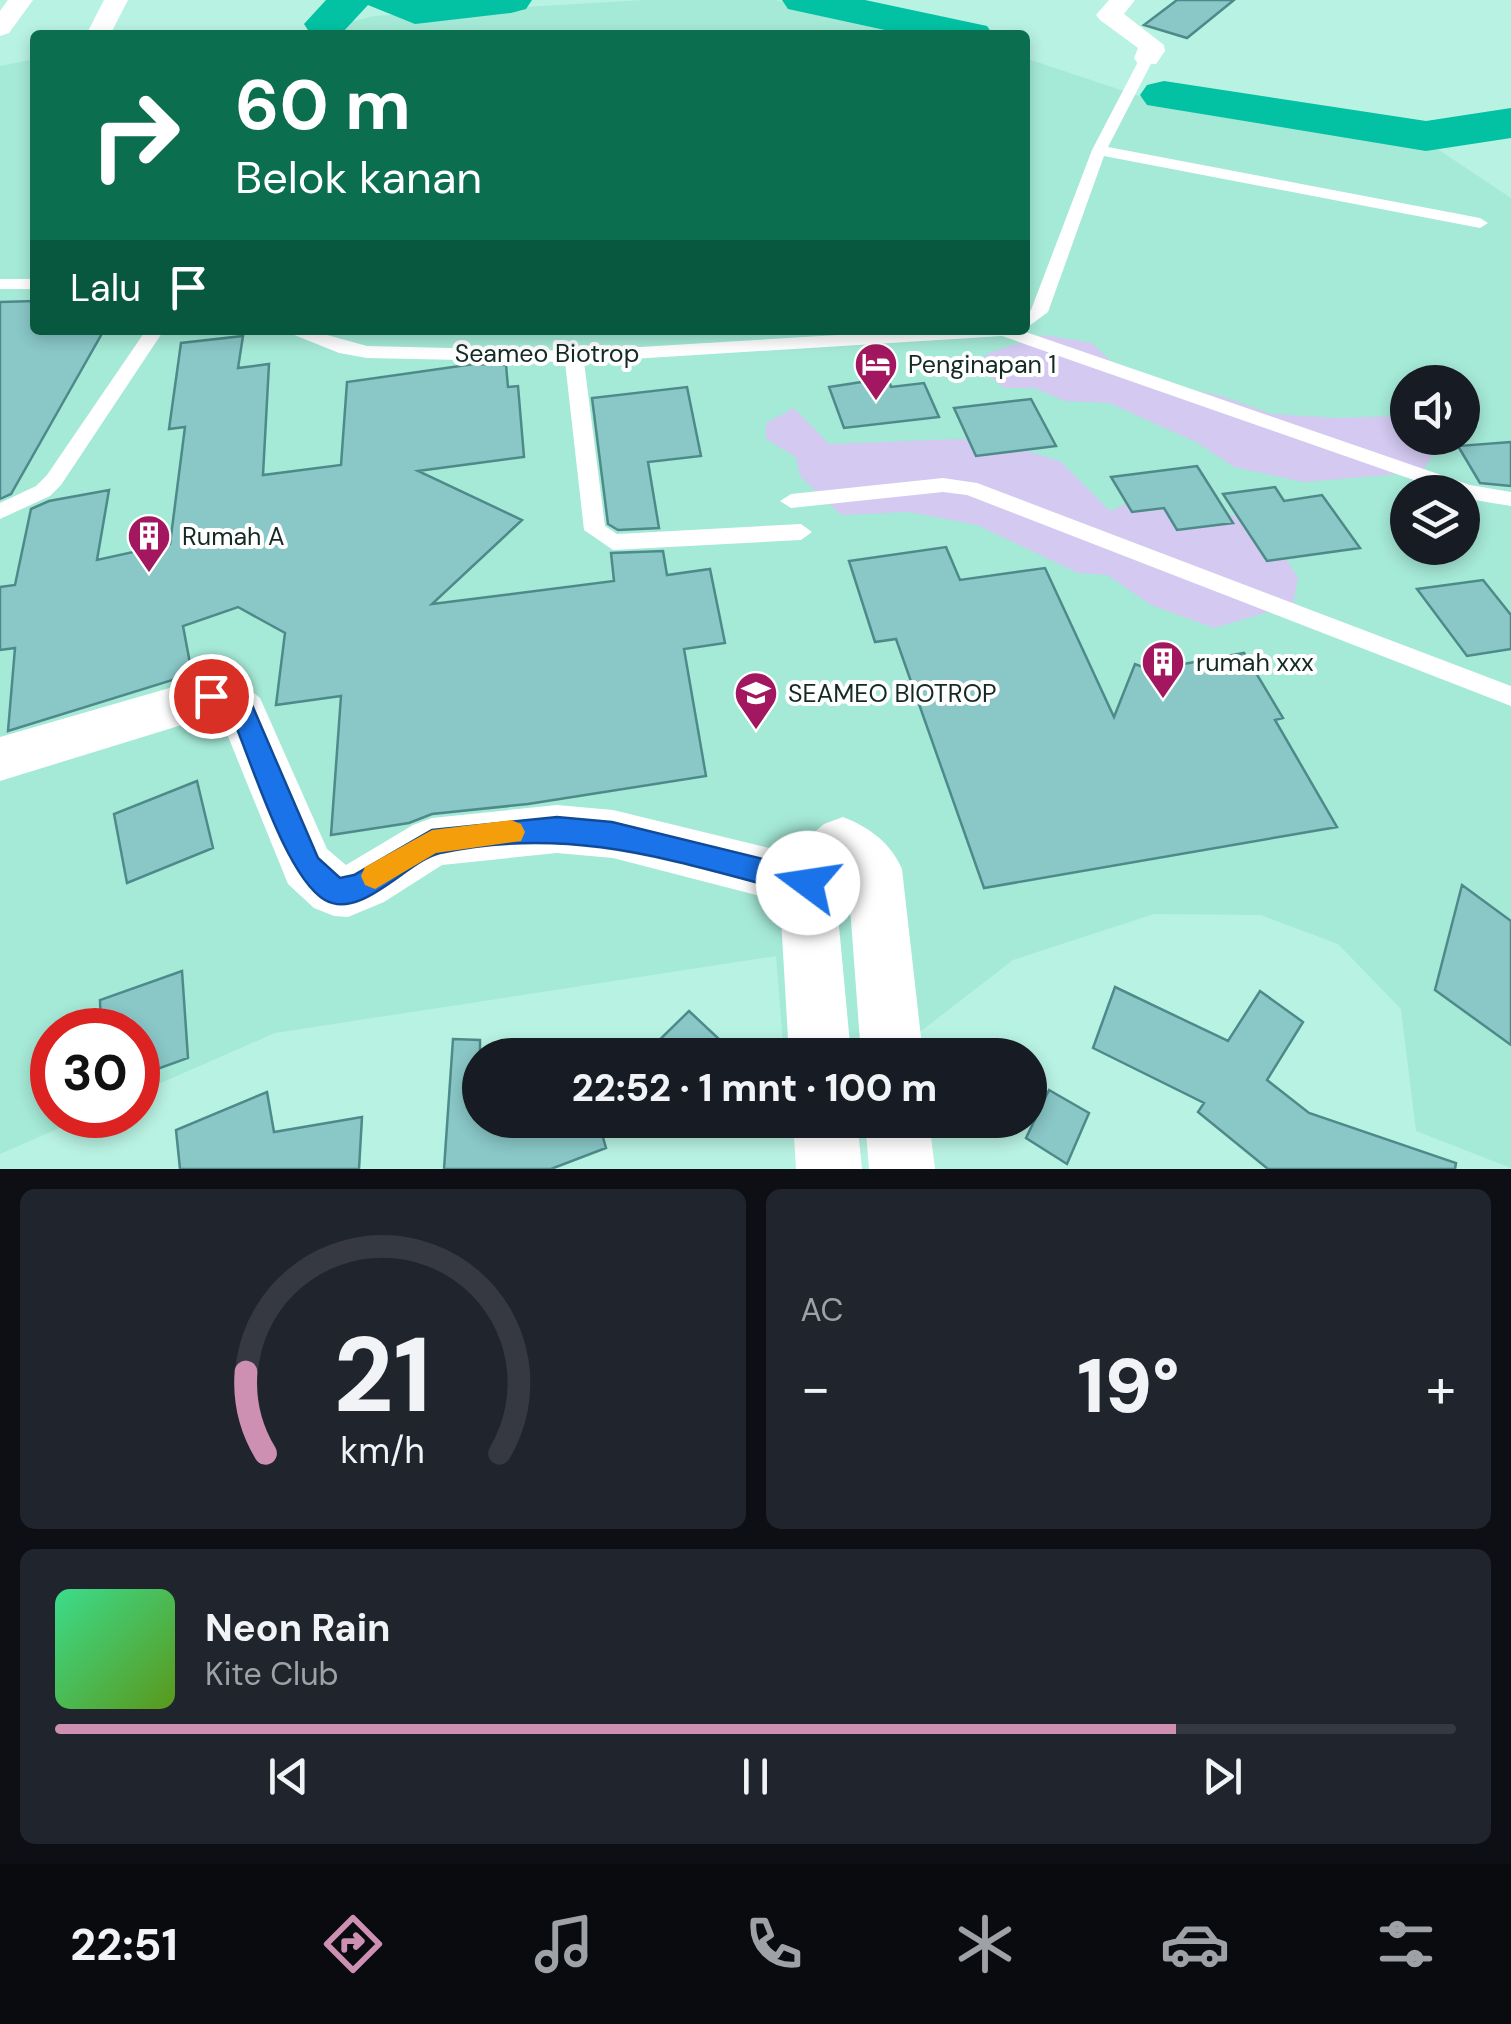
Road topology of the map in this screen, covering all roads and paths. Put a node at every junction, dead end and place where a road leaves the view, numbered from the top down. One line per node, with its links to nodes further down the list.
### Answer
1 (21, 0): 4 (street)
2 (116, 0): 5 (street)
3 (1123, 0): 6 (street)
4 (0, 28)
5 (100, 30)
6 (1147, 58): 7 (lane)
7 (1099, 150): 8 (lane); 11 (lane)
8 (1480, 224)
9 (0, 284): 10 (lane)
10 (30, 284)
11 (1030, 320)
12 (152, 335): 19 (lane)
13 (305, 335): 16 (lane, Seameo Biotrop)
14 (937, 335): 16 (lane, Seameo Biotrop)
15 (1018, 335): 17 (lane)
16 (574, 358): 20 (lane)
17 (1511, 498)
18 (791, 501): 21 (lane)
19 (0, 512)
20 (801, 532)
21 (1511, 696)
22 (0, 759): 23 (street)
23 (808, 883): 24 (street); 25 (street)
24 (819, 1038)
25 (890, 1038)
26 (826, 1138): 28 (street)
27 (899, 1138): 29 (street)
28 (829, 1169)
29 (902, 1169)

